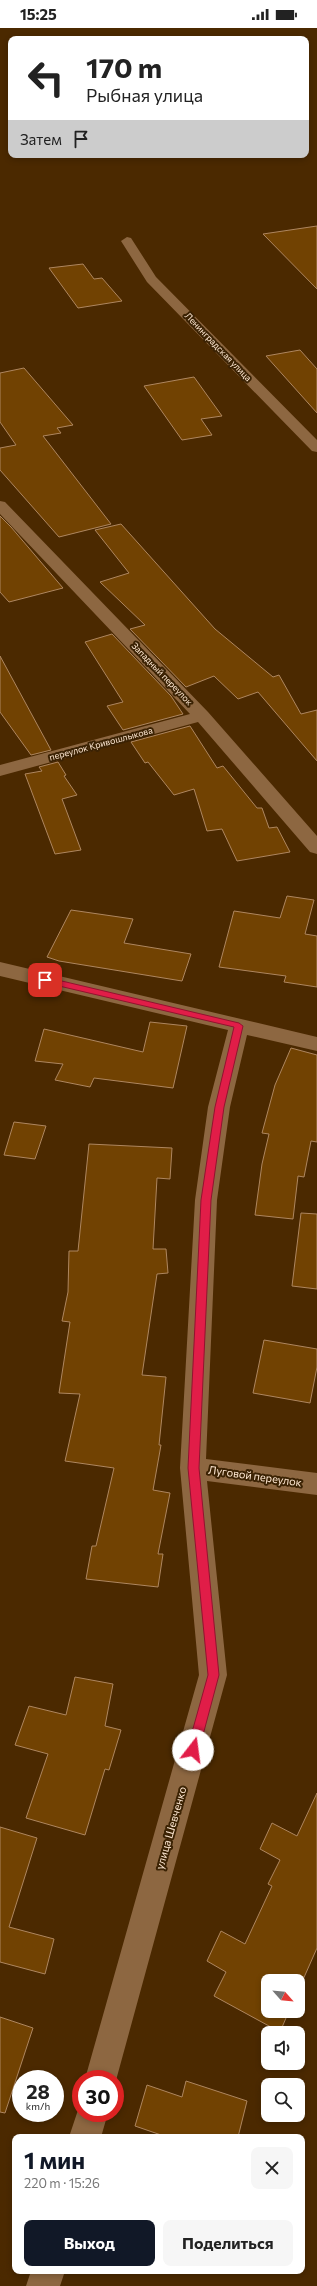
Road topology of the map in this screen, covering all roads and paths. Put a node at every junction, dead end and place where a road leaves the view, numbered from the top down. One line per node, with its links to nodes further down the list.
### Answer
1 (128, 241): 2 (street, Ленинградская улица)
2 (317, 448)
3 (0, 505): 4 (street, Западный переулок)
4 (202, 716): 5 (street, переулок Кривошлыкова); 6 (street, Западный переулок)
5 (0, 771)
6 (317, 848)
7 (0, 969): 8 (street)
8 (239, 1026): 9 (street); 10 (street, улица Шевченко)
9 (317, 1044)
10 (193, 1468): 11 (street, Луговой переулок); 12 (street, улица Шевченко)
11 (317, 1484)
12 (104, 2070)
13 (89, 2122): 14 (street)
14 (86, 2134)
15 (47, 2274): 16 (street)
16 (43, 2286)

